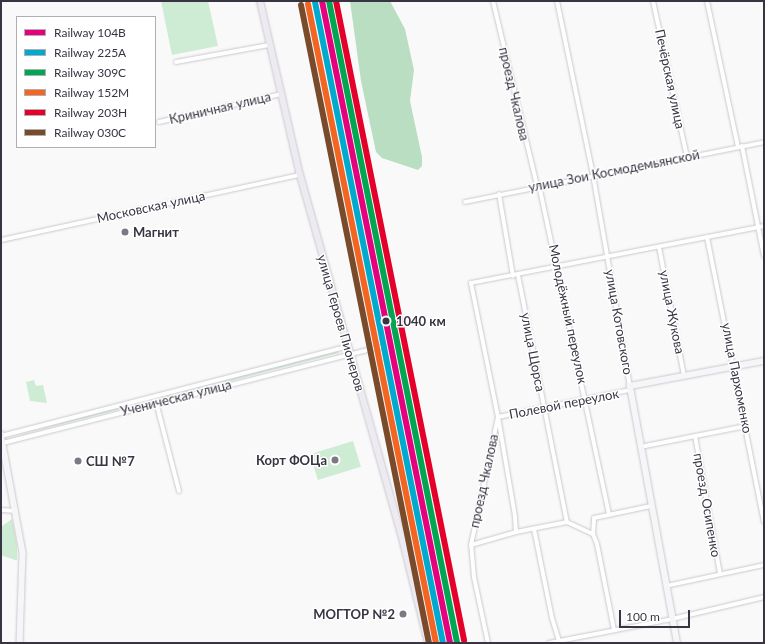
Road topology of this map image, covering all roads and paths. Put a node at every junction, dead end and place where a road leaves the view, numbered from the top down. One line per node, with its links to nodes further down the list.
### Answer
1 (260, 1): 6 (main road, улица Героев Пионеров)
2 (493, 1): 15 (street, проезд Чкалова)
3 (557, 1): 14 (street, улица Котовского)
4 (653, 1): 12 (street, Печёрская улица)
5 (707, 1): 11 (street)
6 (270, 45): 7 (street); 8 (main road, улица Героев Пионеров)
7 (176, 62)
8 (281, 94): 9 (street, Криничная улица); 13 (main road, улица Героев Пионеров)
9 (159, 122)
10 (764, 142): 11 (street, улица Зои Космодемьянской)
11 (740, 146): 12 (street, улица Зои Космодемьянской); 19 (street)
12 (687, 157): 14 (street, улица Зои Космодемьянской)
13 (300, 175): 21 (street, Московская улица); 28 (main road, улица Героев Пионеров)
14 (593, 176): 15 (street, улица Зои Космодемьянской); 24 (street, улица Котовского)
15 (538, 185): 16 (street, улица Зои Космодемьянской); 25 (street, Молодёжный переулок)
16 (499, 194): 17 (street, улица Зои Космодемьянской); 27 (street)
17 (465, 202)
18 (764, 226): 19 (street)
19 (758, 227): 20 (street); 23 (street)
20 (707, 237): 22 (street); 32 (street, улица Пархоменко)
21 (1, 240)
22 (659, 247): 24 (street); 33 (street, улица Жукова)
23 (764, 256)
24 (607, 258): 25 (street); 34 (street, улица Котовского)
25 (558, 266): 26 (street); 35 (street, Молодёжный переулок)
26 (518, 275): 27 (street); 37 (street, улица Щорса)
27 (513, 276): 38 (street, проезд Чкалова)
28 (348, 346): 30 (main road, улица Героев Пионеров); 40 (street, Ученическая улица)
29 (384, 346): 30 (street, Ученическая улица)
30 (350, 353): 36 (street, Ученическая улица); 63 (main road, улица Героев Пионеров)
31 (764, 361): 32 (street, Полевой переулок)
32 (735, 366): 33 (street, Полевой переулок); 39 (street, улица Пархоменко)
33 (684, 376): 34 (street, Полевой переулок)
34 (630, 388): 35 (street, Полевой переулок); 43 (street, улица Котовского)
35 (586, 400): 37 (street, Полевой переулок); 48 (street, Молодёжный переулок)
36 (156, 402): 42 (street, Ученическая улица); 44 (street)
37 (545, 408): 38 (street, Полевой переулок); 50 (street, улица Щорса)
38 (498, 417): 52 (street, проезд Чкалова); 54 (street, проезд Чкалова)
39 (746, 426): 41 (street); 49 (street, улица Пархоменко)
40 (1, 435): 42 (street)
41 (695, 436): 43 (street); 56 (street, проезд Осипенко)
42 (3, 443): 47 (street)
43 (640, 447): 45 (street, улица Котовского)
44 (179, 491)
45 (651, 506): 48 (street); 57 (street, улица Котовского)
46 (1, 510): 47 (street)
47 (17, 511): 62 (street)
48 (609, 514): 53 (street)
49 (764, 520)
50 (567, 522): 51 (street); 53 (street)
51 (534, 529): 52 (street); 61 (street)
52 (516, 532): 54 (street)
53 (593, 534): 60 (street)
54 (471, 545): 64 (street)
55 (764, 565): 56 (street)
56 (720, 574): 57 (street)
57 (666, 586): 59 (street, улица Котовского)
58 (764, 597): 59 (street)
59 (672, 619): 60 (street); 66 (street, улица Котовского)
60 (614, 630): 61 (street)
61 (559, 641): 65 (street)
62 (20, 643)
63 (428, 643)
64 (488, 643)
65 (548, 643)
66 (677, 643)

